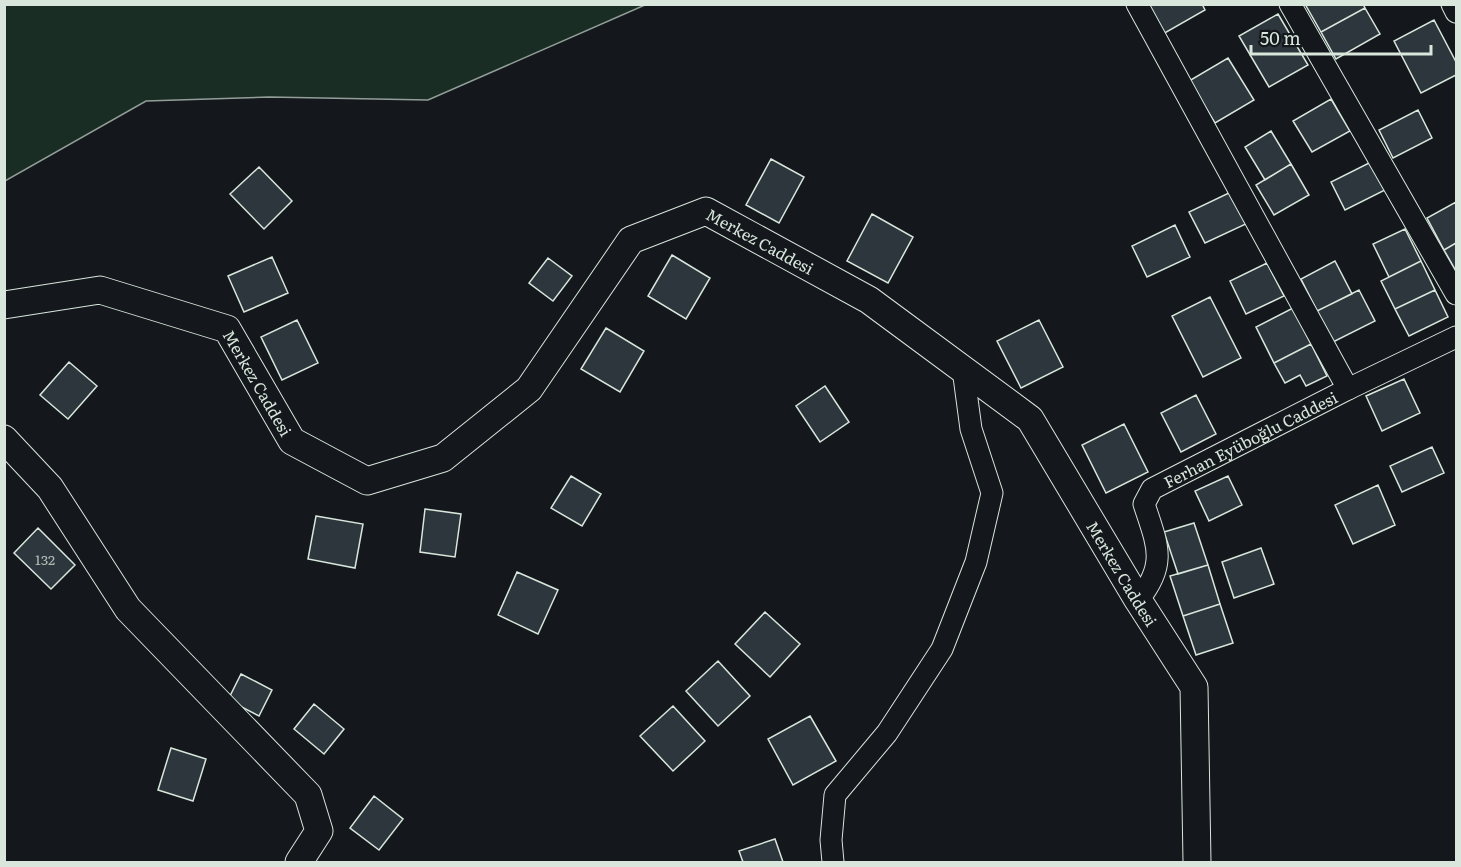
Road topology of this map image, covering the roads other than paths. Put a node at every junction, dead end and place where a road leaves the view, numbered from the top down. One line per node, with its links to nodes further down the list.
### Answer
1 (1137, 4): 9 (street)
2 (1290, 4): 5 (street)
3 (1452, 4): 4 (street)
4 (1456, 12)
5 (1456, 294)
6 (4, 305): 8 (street, Merkez Caddesi)
7 (1456, 337): 9 (street, Ferhan Eyüboğlu Caddesi)
8 (963, 369): 11 (street, Merkez Caddesi); 13 (street)
9 (1348, 389): 11 (street, Ferhan Eyüboğlu Caddesi)
10 (4, 439): 12 (street)
11 (1138, 600): 14 (street, Merkez Caddesi)
12 (299, 862)
13 (833, 862)
14 (1197, 862)

